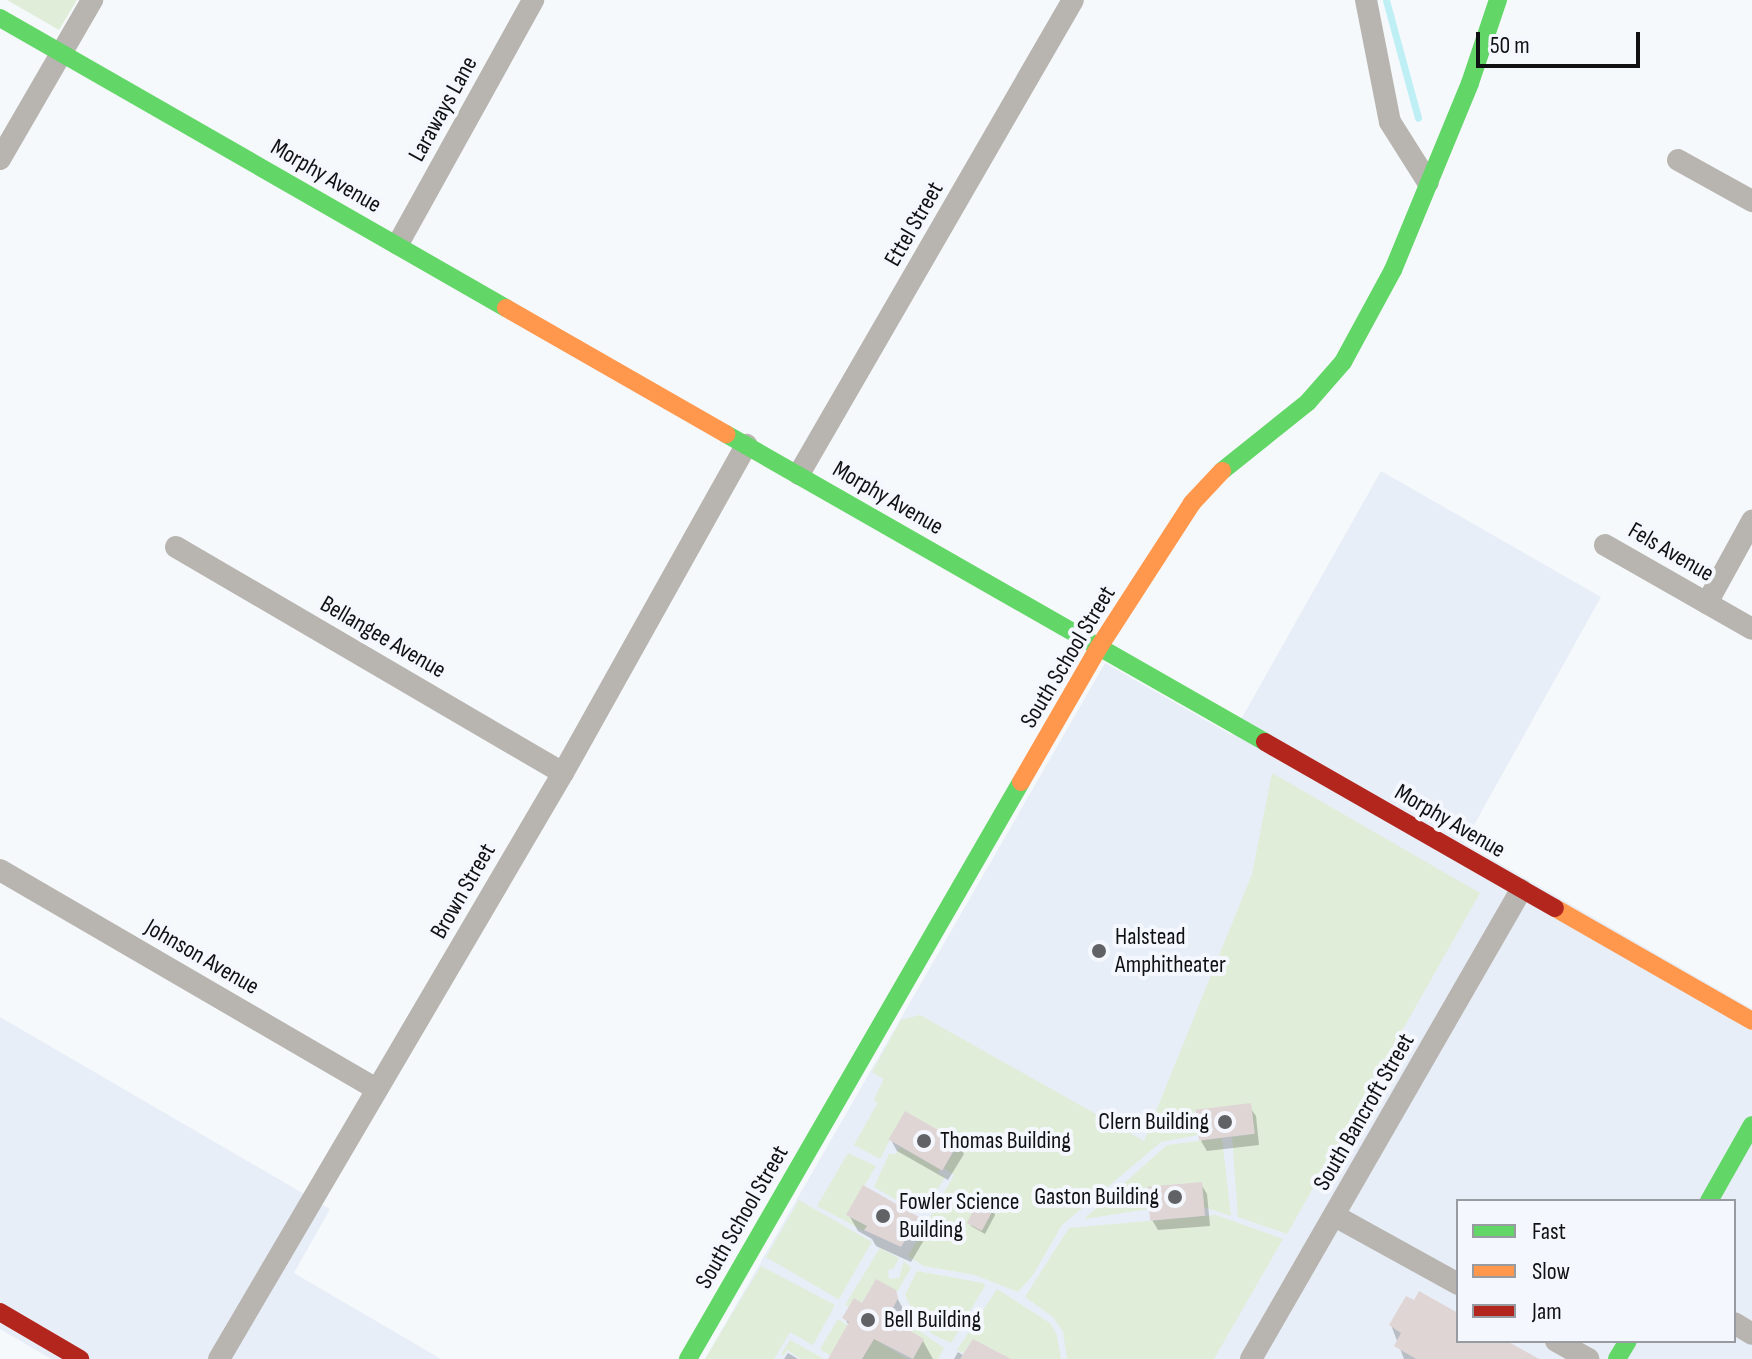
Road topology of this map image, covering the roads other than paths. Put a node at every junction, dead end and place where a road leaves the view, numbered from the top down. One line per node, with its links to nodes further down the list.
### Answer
1 (92, 0): 7 (street)
2 (533, 0): 12 (street, Laraways Lane)
3 (1073, 0): 14 (street, Ettel Street)
4 (1366, 0): 10 (street)
5 (1498, 0): 10 (street, South School Street)
6 (0, 18): 7 (street, Morphy Avenue)
7 (61, 53): 8 (street); 12 (street, Morphy Avenue)
8 (0, 159)
9 (1678, 160): 11 (street)
10 (1428, 182): 20 (street, South School Street)
11 (1752, 201)
12 (398, 244): 13 (street, Morphy Avenue)
13 (746, 445): 14 (street, Morphy Avenue); 21 (street, Brown Street)
14 (799, 474): 20 (street, Morphy Avenue)
15 (1752, 521): 18 (street)
16 (1605, 545): 18 (street, Fels Avenue)
17 (176, 547): 21 (street, Bellangee Avenue)
18 (1707, 603): 19 (street, Fels Avenue)
19 (1752, 629)
20 (1099, 647): 23 (street, Morphy Avenue); 34 (street, South School Street)
21 (563, 773): 25 (street, Brown Street)
22 (0, 870): 25 (street, Johnson Avenue)
23 (1521, 890): 24 (street, Morphy Avenue); 28 (street, South Bancroft Street)
24 (1752, 1021)
25 (377, 1089): 33 (street, Brown Street)
26 (1752, 1125): 27 (street)
27 (1710, 1199)
28 (1335, 1216): 29 (street); 35 (street, South Bancroft Street)
29 (1456, 1283)
30 (0, 1312): 32 (street)
31 (1560, 1343): 36 (street)
32 (80, 1359)
33 (219, 1359)
34 (688, 1359)
35 (1251, 1359)
36 (1588, 1359)

